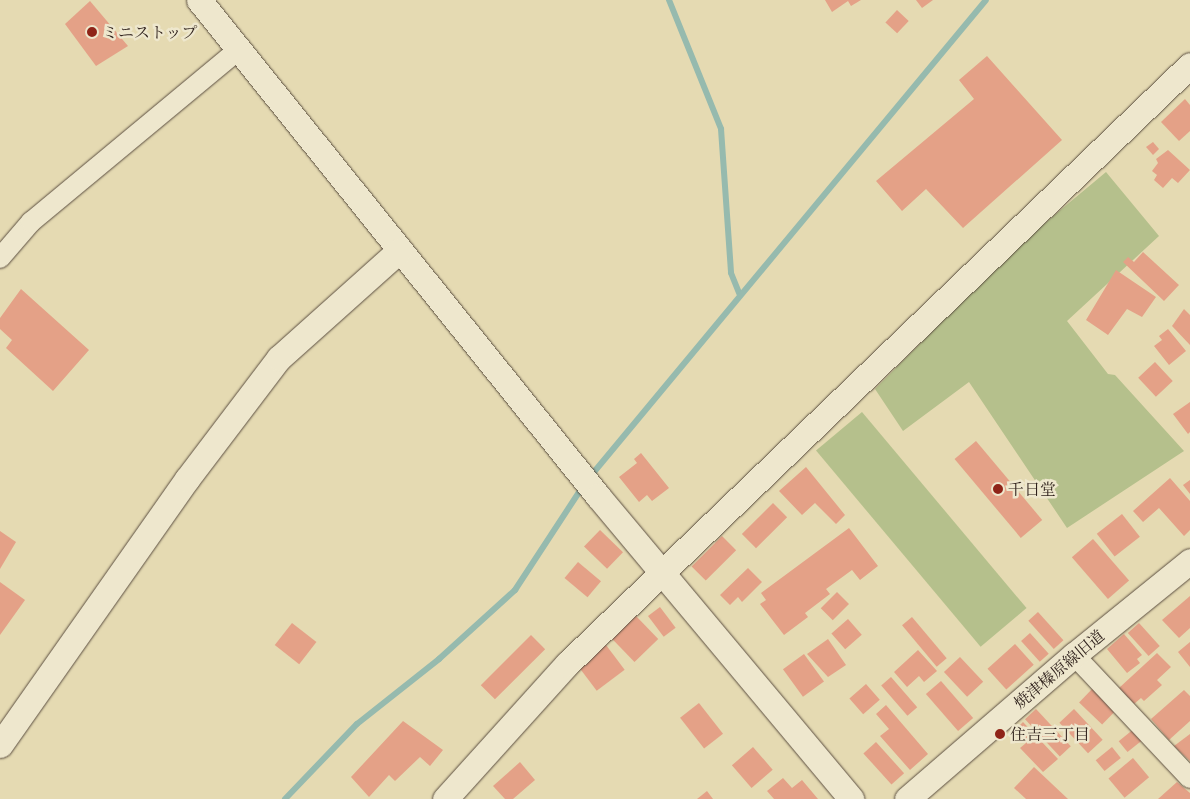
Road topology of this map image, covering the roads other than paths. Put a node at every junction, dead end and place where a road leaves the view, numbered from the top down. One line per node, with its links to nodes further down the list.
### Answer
1 (198, 0): 2 (street)
2 (238, 50): 4 (street); 5 (street)
3 (1190, 65): 7 (street)
4 (400, 250): 7 (street); 9 (street)
5 (0, 258)
6 (1190, 561): 8 (street, 焼津榛原線旧道)
7 (663, 574): 11 (street); 12 (street)
8 (1074, 655): 10 (street); 13 (street, 焼津榛原線旧道)
9 (0, 745)
10 (1190, 778)
11 (445, 799)
12 (851, 799)
13 (907, 799)

